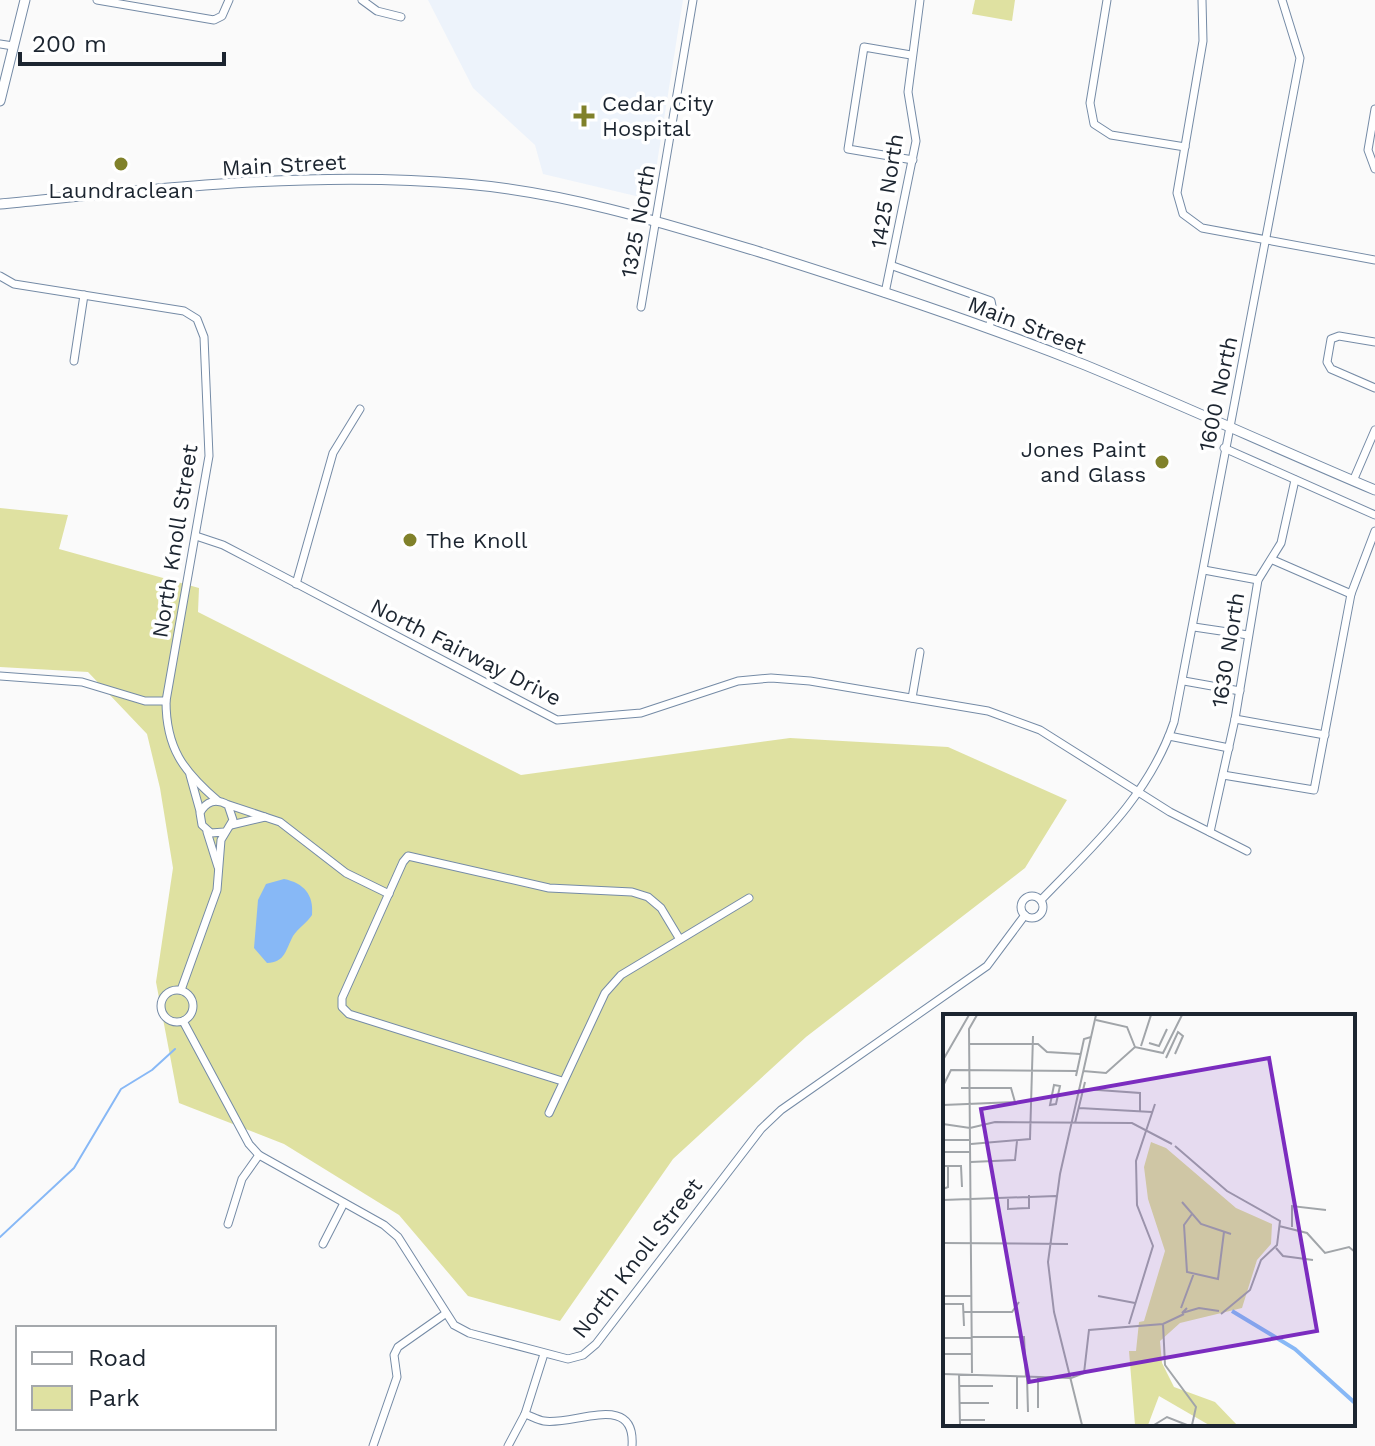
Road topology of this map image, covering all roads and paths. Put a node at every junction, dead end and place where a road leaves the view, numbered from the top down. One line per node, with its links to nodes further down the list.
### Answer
1 (25, 0): 12 (main road)
2 (97, 0): 3 (street)
3 (229, 0)
4 (362, 0): 10 (street)
5 (693, 0): 20 (street, 1325 North)
6 (920, 0): 13 (street, 1425 North)
7 (1107, 0): 16 (street)
8 (1202, 0): 16 (street)
9 (1282, 0): 21 (street, 1600 North)
10 (401, 17)
11 (0, 44): 12 (street)
12 (13, 46): 14 (main road)
13 (911, 55): 17 (street, 1425 North); 17 (street)
14 (0, 99)
15 (1375, 109): 18 (street)
16 (1185, 147): 21 (street)
17 (913, 160): 23 (street, 1425 North)
18 (1375, 169)
19 (0, 204): 20 (main road, Main Street)
20 (656, 220): 25 (main road, Main Street); 27 (street, 1325 North)
21 (1267, 242): 22 (street); 33 (street, 1600 North)
22 (1375, 260)
23 (893, 266): 25 (street, 1425 North); 28 (street)
24 (0, 276): 26 (street, North Knoll Street)
25 (885, 293): 28 (main road, Main Street)
26 (84, 295): 30 (street); 41 (street, North Knoll Street)
27 (641, 307)
28 (989, 328): 33 (main road, Main Street)
29 (1375, 342): 31 (street)
30 (74, 361)
31 (1375, 388)
32 (360, 409): 45 (street)
33 (1230, 428): 35 (street, 1600 North); 37 (main road, Main Street)
34 (1375, 430): 37 (street)
35 (1224, 448): 36 (street); 43 (street, 1600 North)
36 (1295, 480): 39 (street); 42 (street, 1630 North)
37 (1353, 481): 38 (main road, Main Street)
38 (1375, 490)
39 (1375, 515)
40 (1375, 531): 46 (street)
41 (196, 536): 45 (street, North Fairway Drive); 54 (street, North Knoll Street)
42 (1273, 560): 44 (street, 1630 North); 46 (street)
43 (1204, 570): 44 (street); 47 (street, 1600 North)
44 (1258, 580): 48 (street, 1630 North)
45 (296, 584): 53 (street, North Fairway Drive)
46 (1351, 594): 56 (street)
47 (1194, 627): 48 (street); 51 (street, 1600 North)
48 (1248, 635): 52 (street, 1630 North)
49 (920, 652): 53 (street)
50 (0, 676): 54 (street)
51 (1184, 681): 52 (street); 57 (street, 1600 North)
52 (1240, 691): 55 (street, 1630 North)
53 (912, 698): 61 (street, North Fairway Drive)
54 (166, 701): 59 (street, North Knoll Street)
55 (1235, 719): 56 (street); 58 (street, 1630 North)
56 (1325, 735): 60 (street)
57 (1169, 736): 58 (street); 61 (street, 1600 North)
58 (1229, 748): 60 (street, 1630 North)
59 (190, 775): 62 (street, North Knoll Street); 64 (street, North Knoll Street)
60 (1223, 775): 69 (street, 1630 North)
61 (1141, 790): 69 (street, North Fairway Drive); 74 (street, North Knoll Street)
62 (218, 801): 63 (street, North Knoll Street); 64 (street)
63 (228, 805): 65 (street, North Knoll Street); 66 (street)
64 (200, 813): 67 (street, North Knoll Street)
65 (265, 817): 66 (street); 72 (street, North Knoll Street)
66 (231, 825): 68 (street)
67 (207, 831): 68 (street); 71 (street, North Knoll Street)
68 (224, 832): 71 (street, North Knoll Street)
69 (1210, 832): 70 (street, North Fairway Drive)
70 (1247, 851)
71 (218, 867): 77 (street, North Knoll Street)
72 (389, 894): 76 (street); 79 (street)
73 (749, 898): 76 (street)
74 (1041, 900): 75 (street, North Knoll Street); 75 (street, North Knoll Street)
75 (1025, 915): 86 (street, North Knoll Street)
76 (679, 938): 79 (street)
77 (181, 990): 78 (street, North Knoll Street); 78 (street, North Knoll Street)
78 (183, 1021): 81 (street, North Knoll Street)
79 (562, 1081): 80 (street)
80 (549, 1113)
81 (259, 1155): 82 (street, North Knoll Street); 83 (street)
82 (344, 1203): 84 (street); 85 (street, North Knoll Street)
83 (228, 1224)
84 (323, 1244)
85 (445, 1314): 86 (street, North Knoll Street); 88 (street)
86 (544, 1354): 87 (street)
87 (525, 1414): 89 (street); 90 (street)
88 (373, 1446)
89 (508, 1446)
90 (632, 1446)

